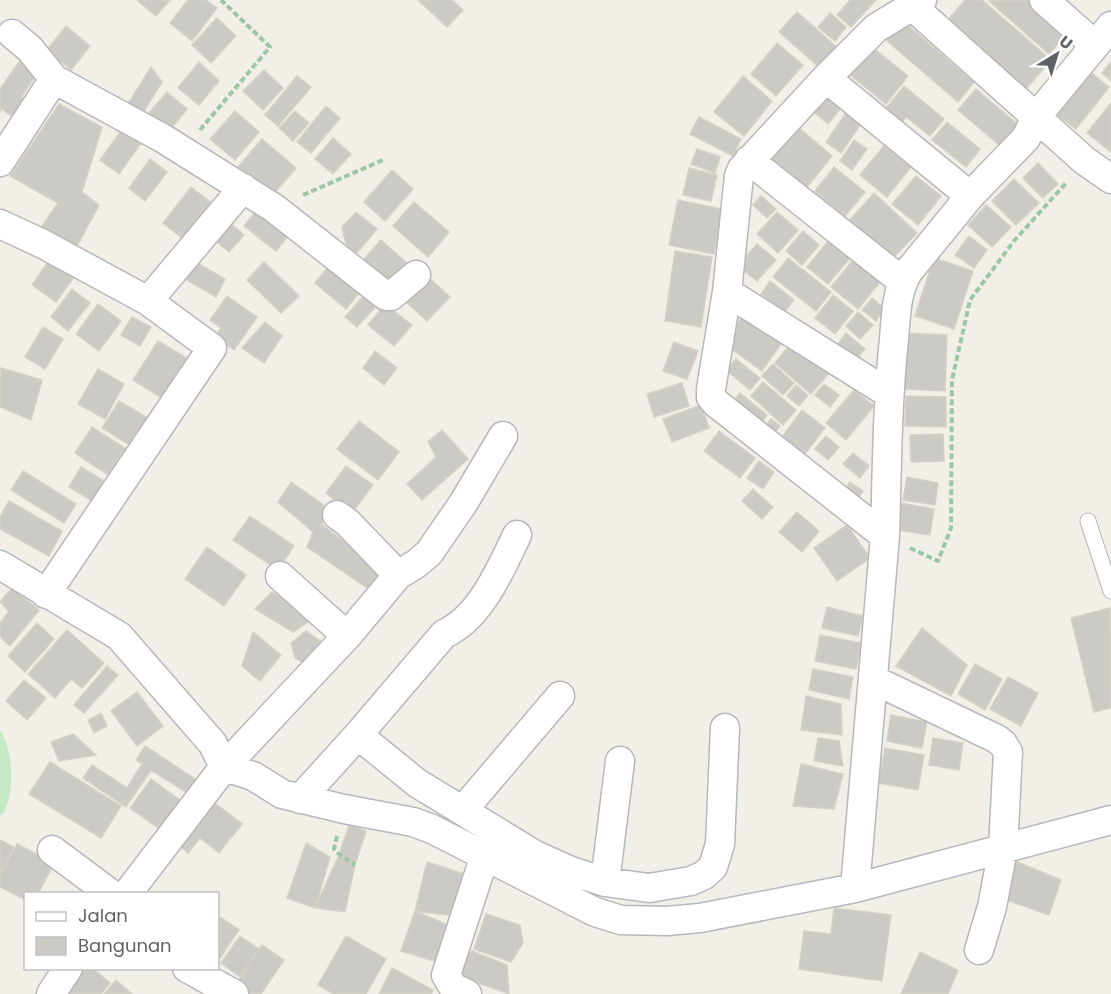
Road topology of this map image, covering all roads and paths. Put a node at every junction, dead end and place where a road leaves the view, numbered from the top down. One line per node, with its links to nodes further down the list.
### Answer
1 (221, 0): 9 (path)
2 (1044, 0): 5 (street)
3 (916, 3): 6 (street); 8 (street)
4 (4, 32): 7 (street)
5 (1103, 36): 8 (street)
6 (826, 78): 11 (street); 16 (street)
7 (54, 79): 9 (street); 13 (street)
8 (1036, 117): 12 (street); 16 (street)
9 (182, 151): 15 (street)
10 (383, 160): 17 (path)
11 (749, 160): 20 (street); 21 (street)
12 (1085, 161): 14 (street); 29 (path)
13 (0, 162)
14 (1111, 179)
15 (243, 188): 17 (street); 22 (street)
16 (970, 196): 20 (street)
17 (274, 208): 19 (street)
18 (0, 224): 22 (street)
19 (416, 275)
20 (902, 281): 23 (street)
21 (728, 292): 23 (street); 28 (street)
22 (148, 301): 34 (street)
23 (888, 393): 28 (street)
24 (503, 436): 31 (street)
25 (337, 514): 31 (street)
26 (1088, 521): 33 (lane)
27 (517, 535): 39 (street)
28 (885, 536): 36 (street)
29 (938, 561)
30 (0, 565): 34 (street)
31 (398, 575): 35 (street)
32 (280, 576): 35 (street)
33 (1111, 591)
34 (46, 594): 41 (street)
35 (347, 636): 41 (street)
36 (874, 680): 46 (street); 51 (street)
37 (560, 696): 44 (street)
38 (725, 728): 50 (street)
39 (358, 735): 42 (street); 44 (street)
40 (620, 761): 50 (street)
41 (224, 767): 42 (street); 53 (street)
42 (300, 799): 43 (street)
43 (344, 809): 48 (street); 49 (path)
44 (463, 810): 50 (street)
45 (1111, 820): 46 (street)
46 (1003, 849): 51 (street); 54 (street)
47 (52, 850): 52 (street)
48 (485, 855): 51 (street); 59 (street)
49 (355, 865)
50 (605, 882)
51 (855, 888)
52 (108, 892)
53 (129, 892)
54 (979, 950)
55 (67, 970): 57 (street)
56 (189, 970): 58 (street)
57 (51, 994)
58 (234, 994)
59 (467, 994)

